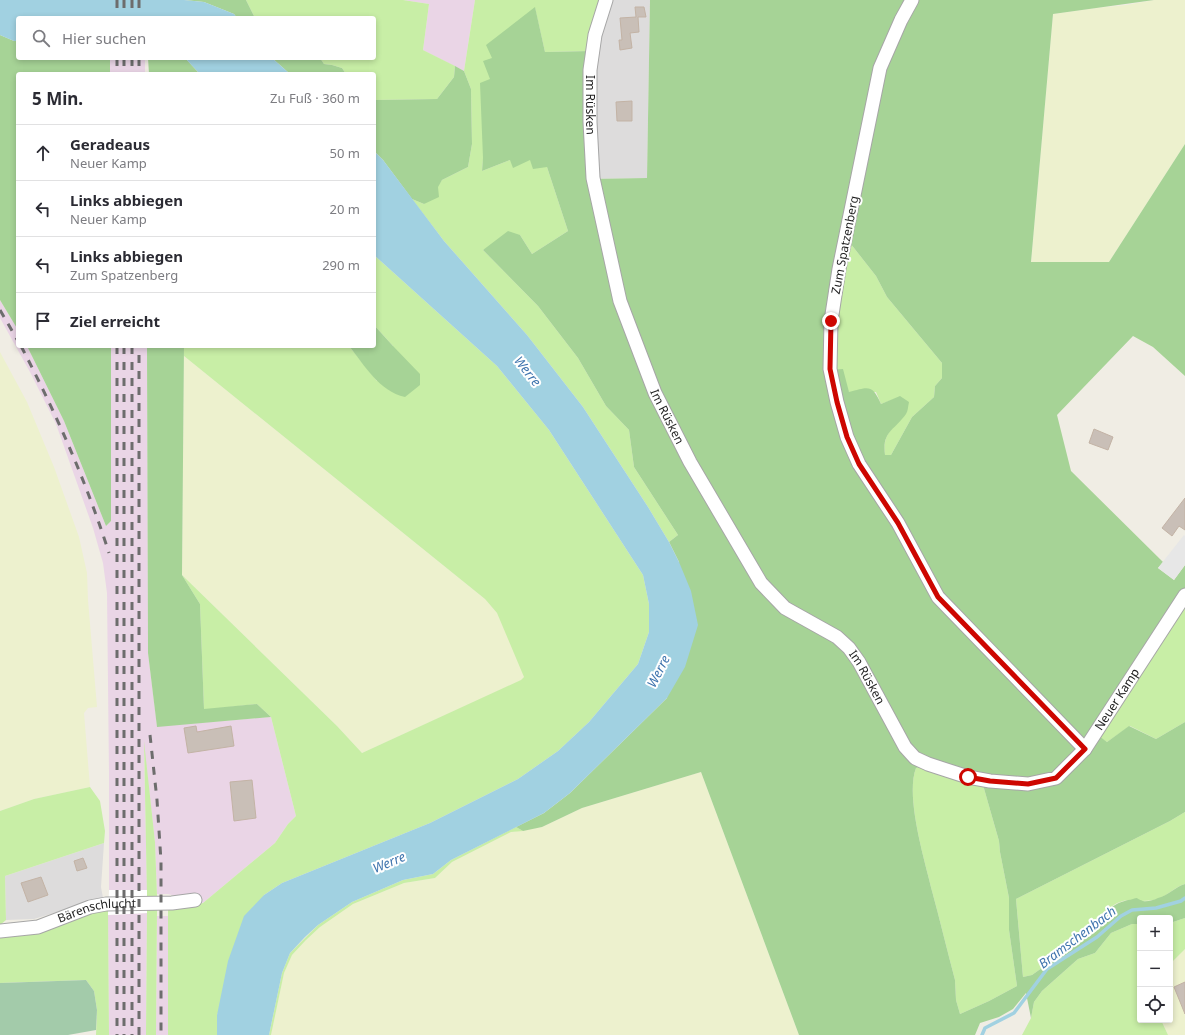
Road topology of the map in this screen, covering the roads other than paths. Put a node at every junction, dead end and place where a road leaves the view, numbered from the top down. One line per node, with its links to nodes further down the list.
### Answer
1 (606, 0): 5 (street, Im Rüsken)
2 (912, 0): 4 (street, Zum Spatzenberg)
3 (1185, 595): 4 (street, Neuer Kamp)
4 (1085, 749): 5 (street, Neuer Kamp)
5 (915, 758)
6 (195, 900): 7 (street, Bärenschlucht)
7 (0, 931)

